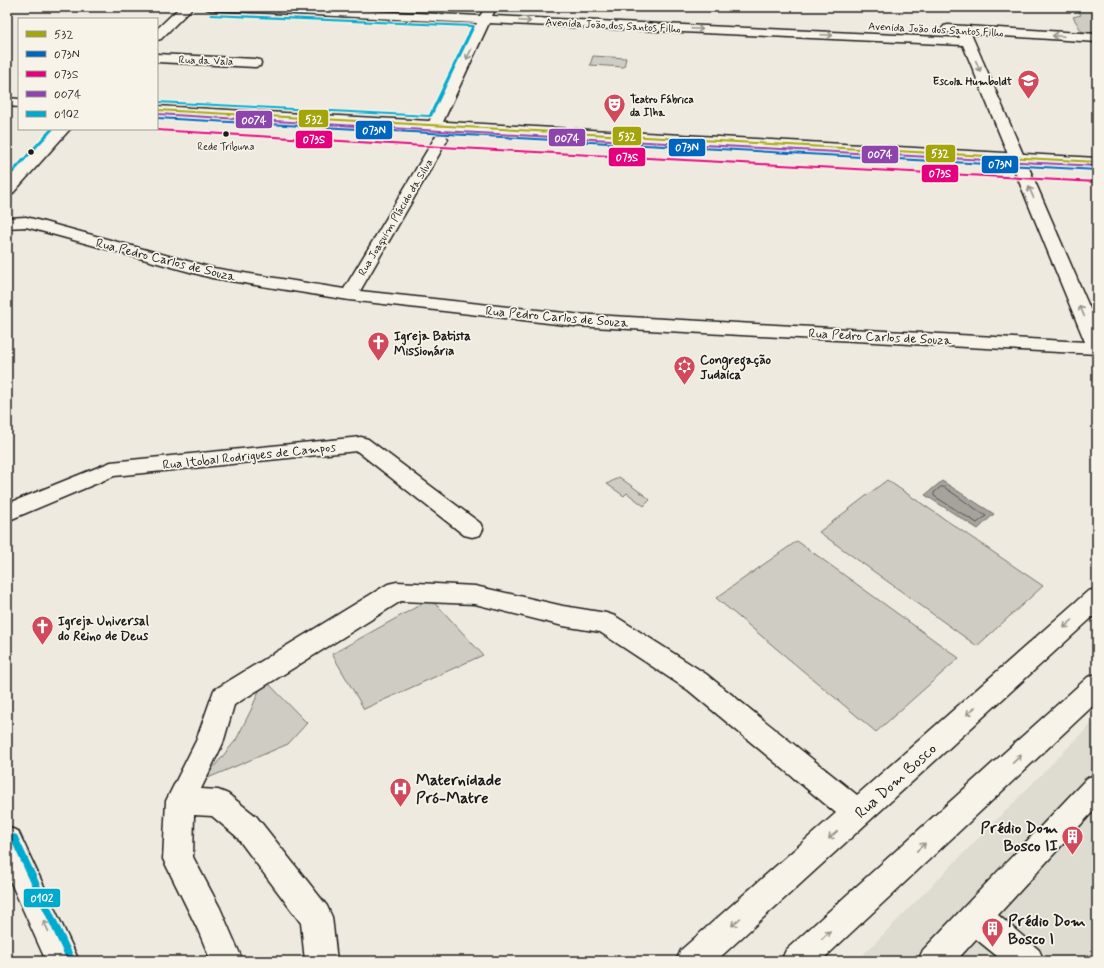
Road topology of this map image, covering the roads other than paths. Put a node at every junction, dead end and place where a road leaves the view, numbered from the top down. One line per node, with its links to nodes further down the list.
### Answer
1 (187, 7): 5 (street)
2 (211, 7): 4 (street, Avenida João dos Santos Filho)
3 (416, 7): 4 (street, Avenida João dos Santos Filho)
4 (488, 15): 6 (street, Avenida João dos Santos Filho); 20 (street, Rua Joaquim Plácido da Silva, one-way to 20)
5 (158, 35)
6 (965, 36): 7 (street, Avenida João dos Santos Filho, one-way to 6); 23 (street, one-way to 23)
7 (1097, 38)
8 (158, 58): 9 (street, Rua da Vala)
9 (255, 62)
10 (7, 102): 11 (street)
11 (18, 103)
12 (158, 110): 15 (street)
13 (7, 114): 14 (street)
14 (18, 115)
15 (260, 115): 16 (street); 18 (street)
16 (346, 120): 20 (street); 21 (street)
17 (158, 122): 18 (street)
18 (251, 128): 21 (street)
19 (62, 130): 25 (street)
20 (438, 132): 21 (street); 23 (street); 29 (street, Rua Joaquim Plácido da Silva)
21 (332, 133)
22 (1097, 162): 23 (street)
23 (1019, 163): 24 (street); 30 (street, one-way to 23)
24 (1097, 174)
25 (7, 190)
26 (7, 212): 27 (street, Rua Pedro Carlos de Souza)
27 (26, 222): 28 (street, Rua Pedro Carlos de Souza); 29 (street, Rua Pedro Carlos de Souza)
28 (7, 223)
29 (348, 295): 30 (street, Rua Pedro Carlos de Souza)
30 (1097, 348)
31 (7, 513): 32 (street, Rua Itobal Rodrigues de Campos)
32 (472, 529)
33 (1097, 598): 37 (street, Rua Dom Bosco, one-way to 37)
34 (1097, 685): 44 (street, one-way to 34)
35 (1097, 787): 39 (street)
36 (180, 800): 37 (street); 41 (street); 42 (street)
37 (858, 813): 43 (street, Rua Dom Bosco, one-way to 43)
38 (7, 841): 40 (street, one-way to 38)
39 (975, 917): 45 (street); 46 (street)
40 (63, 961)
41 (227, 961)
42 (321, 961)
43 (692, 961)
44 (797, 961)
45 (934, 961)
46 (1028, 961)

